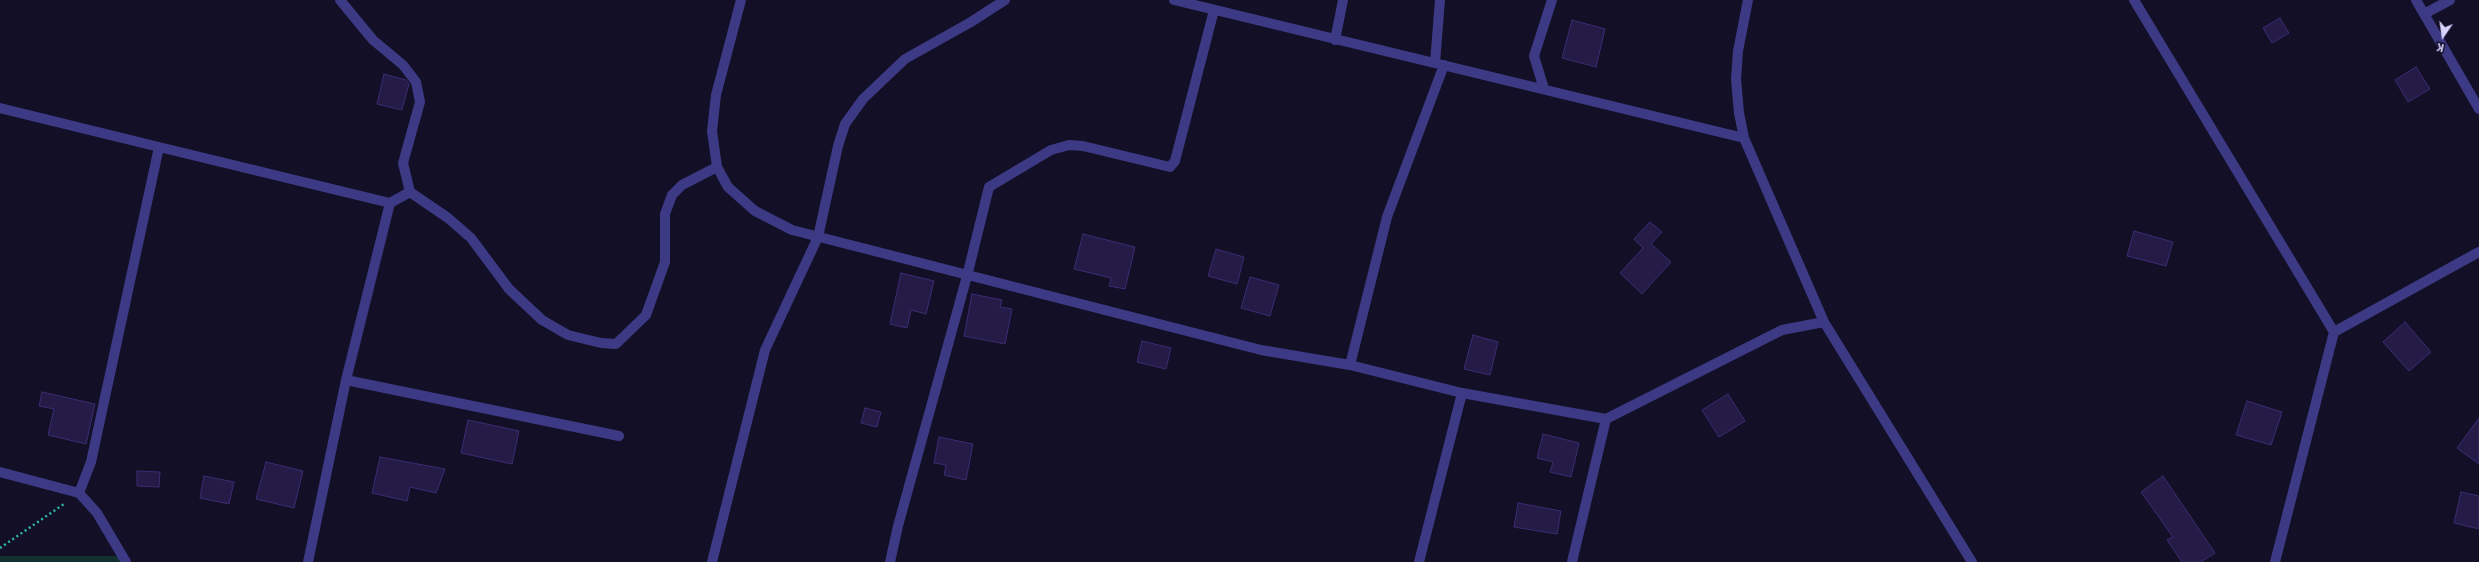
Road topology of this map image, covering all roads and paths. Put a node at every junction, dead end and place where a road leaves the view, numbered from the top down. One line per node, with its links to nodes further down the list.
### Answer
1 (340, 0): 22 (street)
2 (741, 0): 21 (street)
3 (1005, 0): 24 (street)
4 (1174, 0): 12 (street)
5 (1343, 0): 14 (street)
6 (1440, 0): 15 (street)
7 (1552, 0): 16 (street)
8 (1748, 0): 19 (street)
9 (2134, 0): 28 (street)
10 (2416, 0): 13 (street)
11 (2450, 0): 13 (street)
12 (1214, 10): 14 (street); 26 (street)
13 (2424, 14): 18 (street)
14 (1335, 40): 15 (street)
15 (1439, 64): 16 (street); 29 (street)
16 (1544, 89): 19 (street)
17 (0, 108): 20 (street)
18 (2479, 109)
19 (1744, 138): 27 (street)
20 (159, 147): 23 (street); 35 (street)
21 (717, 166): 22 (street); 24 (street)
22 (410, 192): 23 (street)
23 (390, 203): 30 (street)
24 (818, 237): 26 (street); 39 (street)
25 (2479, 252): 28 (street)
26 (967, 276): 29 (street); 40 (street)
27 (1824, 322): 32 (street); 43 (street)
28 (2334, 332): 44 (street)
29 (1350, 365): 31 (street)
30 (346, 380): 33 (street); 38 (street)
31 (1462, 394): 32 (street); 41 (street)
32 (1606, 419): 42 (street)
33 (619, 436)
34 (0, 472): 35 (street)
35 (79, 493): 36 (path); 37 (street)
36 (0, 548)
37 (126, 562)
38 (308, 562)
39 (712, 562)
40 (890, 562)
41 (1420, 562)
42 (1572, 562)
43 (1972, 562)
44 (2275, 562)

